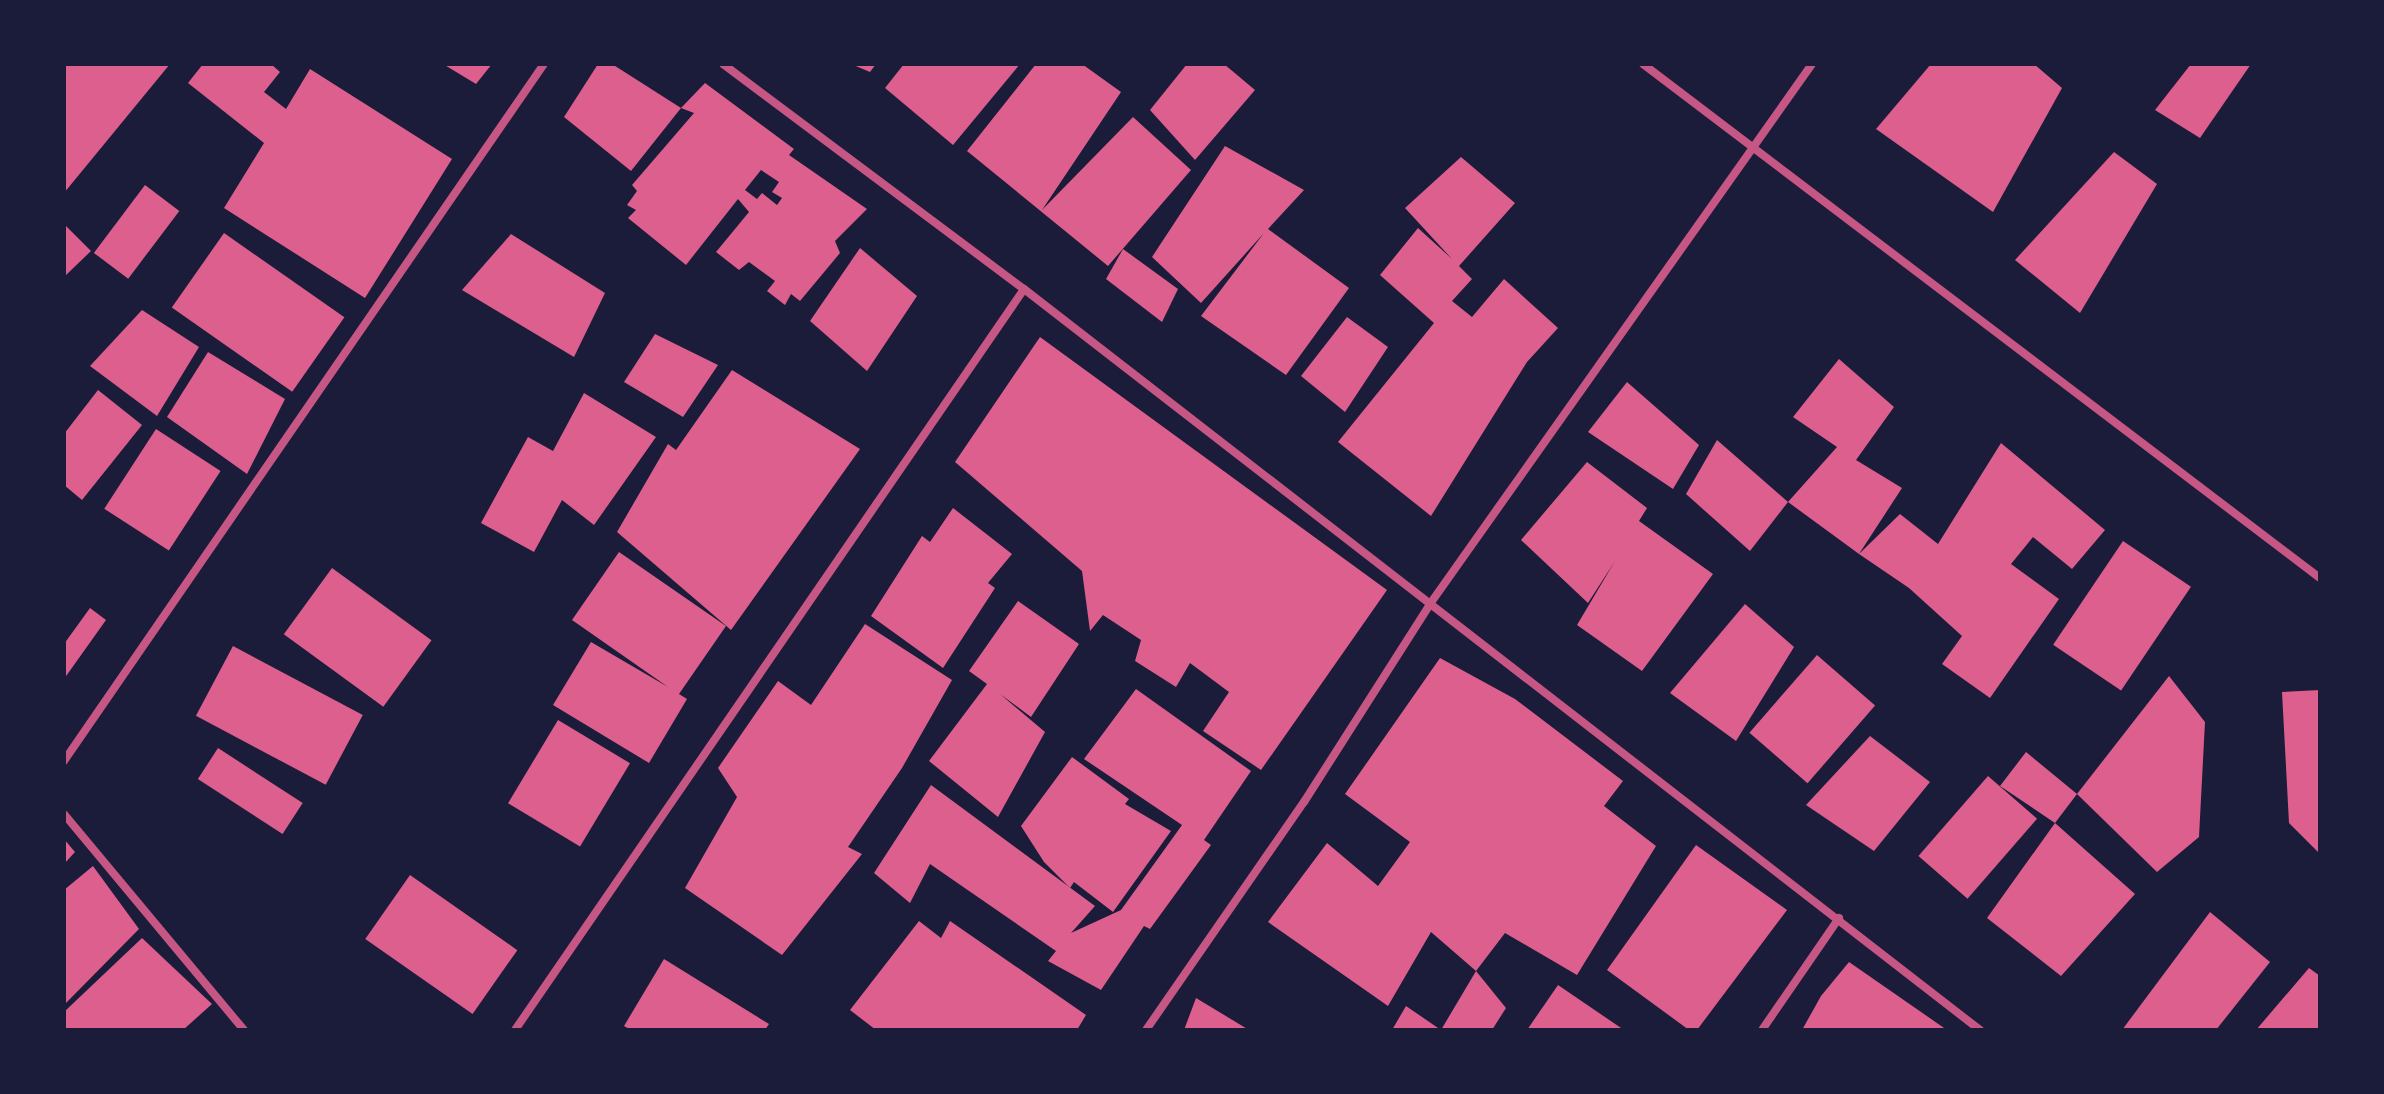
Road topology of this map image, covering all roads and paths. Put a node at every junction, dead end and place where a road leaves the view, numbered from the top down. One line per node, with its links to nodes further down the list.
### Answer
1 (544, 64): 9 (street)
2 (723, 64): 6 (street)
3 (1643, 64): 5 (street)
4 (1812, 64): 5 (street)
5 (1753, 150): 7 (street); 8 (street)
6 (1024, 289): 8 (street); 13 (street)
7 (2320, 578)
8 (1430, 604): 11 (street); 14 (street)
9 (64, 761)
10 (64, 814): 12 (street)
11 (1839, 918): 15 (street); 16 (street)
12 (244, 1030)
13 (515, 1030)
14 (1146, 1030)
15 (1762, 1030)
16 (1980, 1030)

